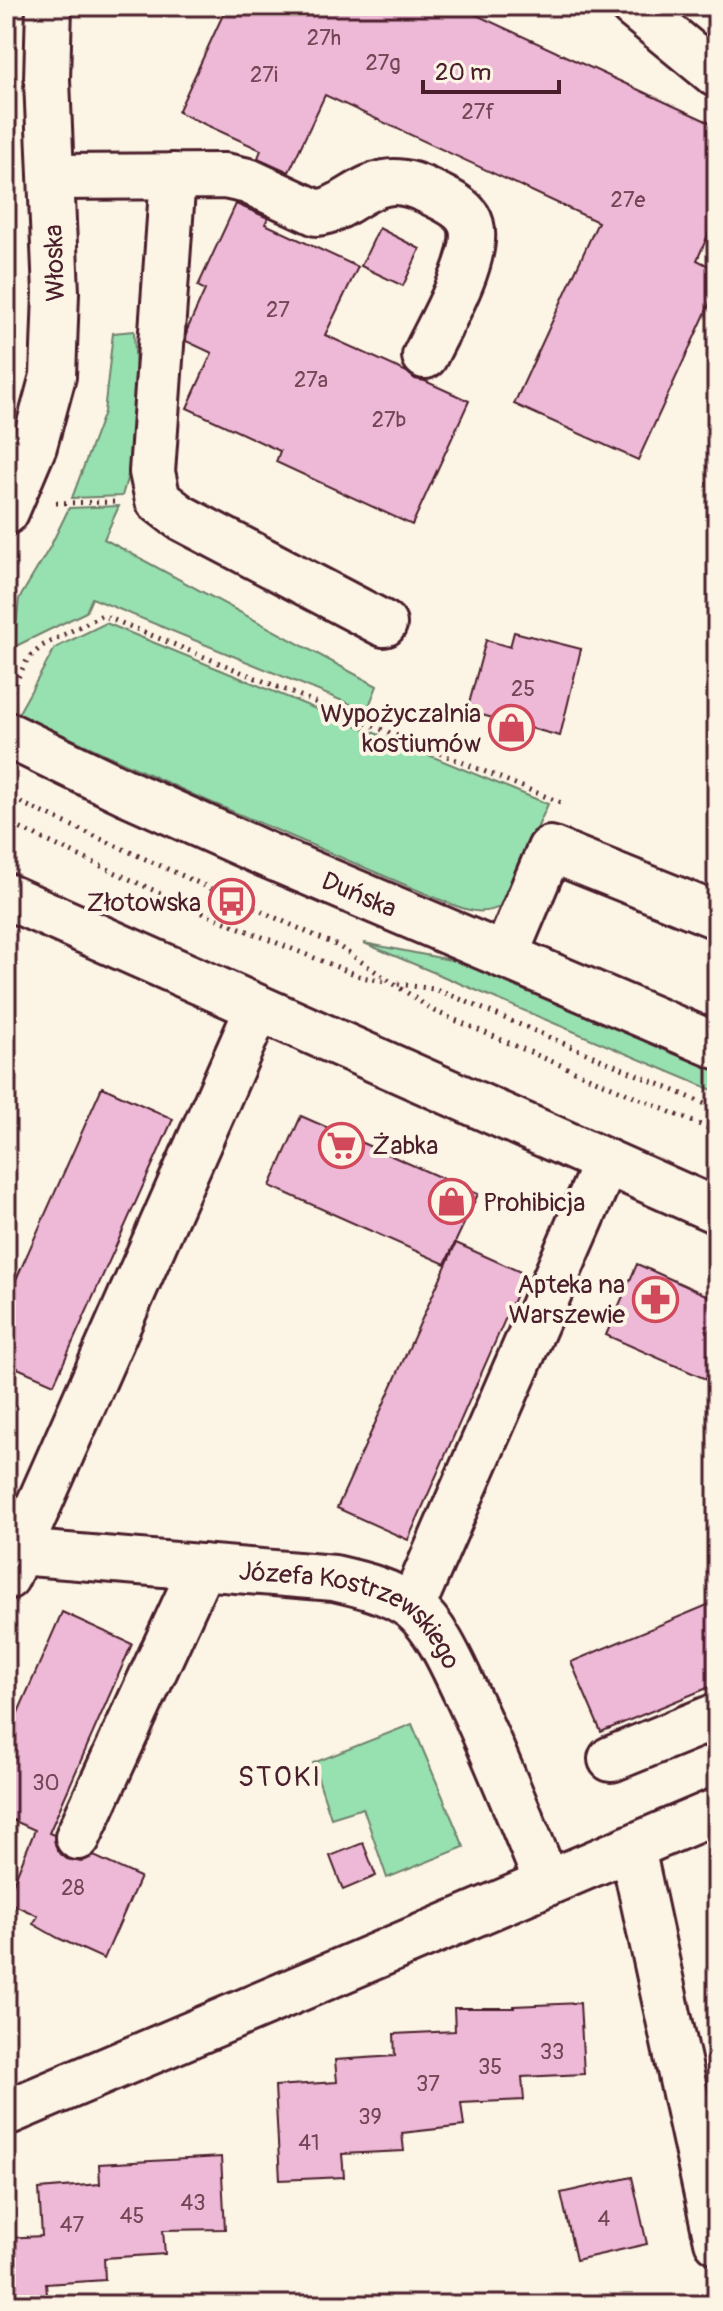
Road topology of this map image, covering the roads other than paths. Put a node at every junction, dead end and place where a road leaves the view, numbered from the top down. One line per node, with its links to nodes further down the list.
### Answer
1 (49, 6): 5 (street, Włoska)
2 (633, 6): 3 (street)
3 (717, 75)
4 (173, 176): 5 (street); 6 (street); 8 (street)
5 (52, 177): 7 (street, Włoska)
6 (425, 356)
7 (6, 512)
8 (384, 624)
9 (6, 734): 12 (street, Duńska)
10 (6, 896): 13 (street)
11 (717, 916): 12 (street)
12 (505, 956): 14 (street, Duńska)
13 (258, 1008): 15 (street); 17 (street)
14 (717, 1046)
15 (606, 1162): 16 (street); 19 (street)
16 (717, 1211)
17 (10, 1560): 18 (street, Józefa Kostrzewskiego)
18 (202, 1567): 19 (street, Józefa Kostrzewskiego); 23 (street)
19 (412, 1607): 25 (street, Józefa Kostrzewskiego)
20 (717, 1716): 21 (street)
21 (611, 1759)
22 (717, 1811): 24 (street)
23 (78, 1837)
24 (632, 1848): 25 (street); 27 (street)
25 (547, 1883): 26 (street)
26 (6, 2113)
27 (717, 2241)

